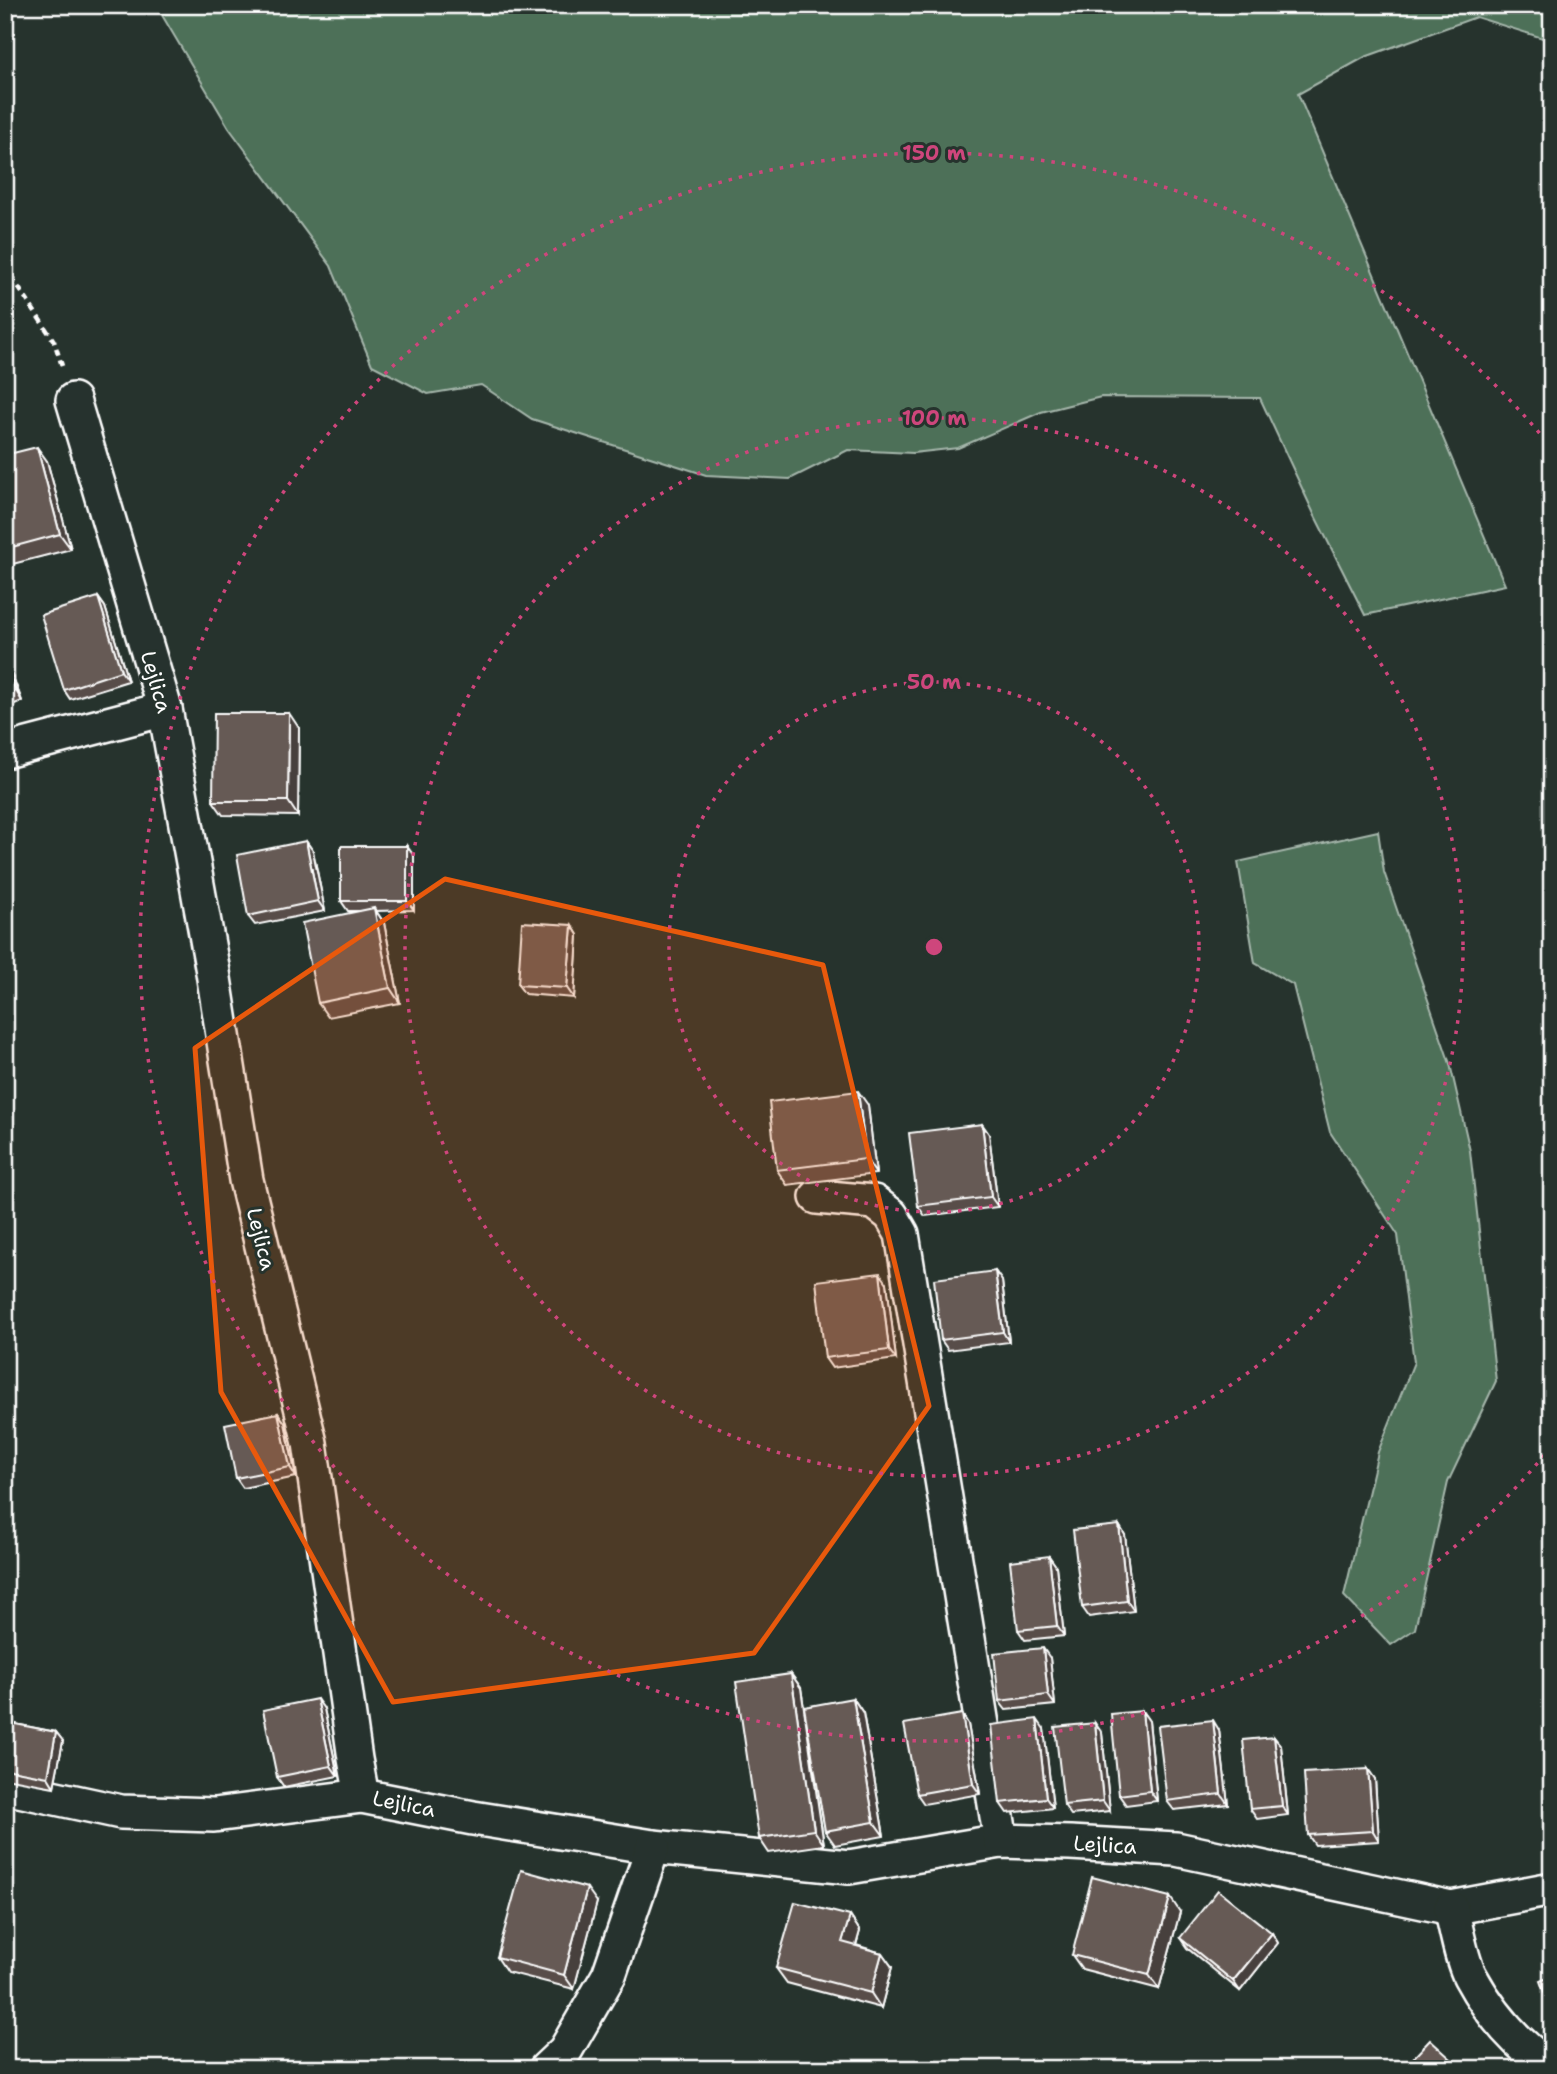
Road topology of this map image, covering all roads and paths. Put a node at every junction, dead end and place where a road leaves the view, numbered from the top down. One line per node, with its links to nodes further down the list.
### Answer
1 (5, 267): 2 (path)
2 (73, 400): 3 (street, Lejlica)
3 (165, 709): 4 (street); 7 (street, Lejlica)
4 (5, 751)
5 (817, 1197): 8 (street)
6 (5, 1787): 7 (street)
7 (362, 1796): 9 (street, Lejlica)
8 (1001, 1841): 9 (street, Lejlica); 11 (street, Lejlica)
9 (653, 1847): 13 (street)
10 (1552, 1889): 11 (street, Lejlica)
11 (1451, 1908): 12 (street)
12 (1552, 2068)
13 (546, 2069)

